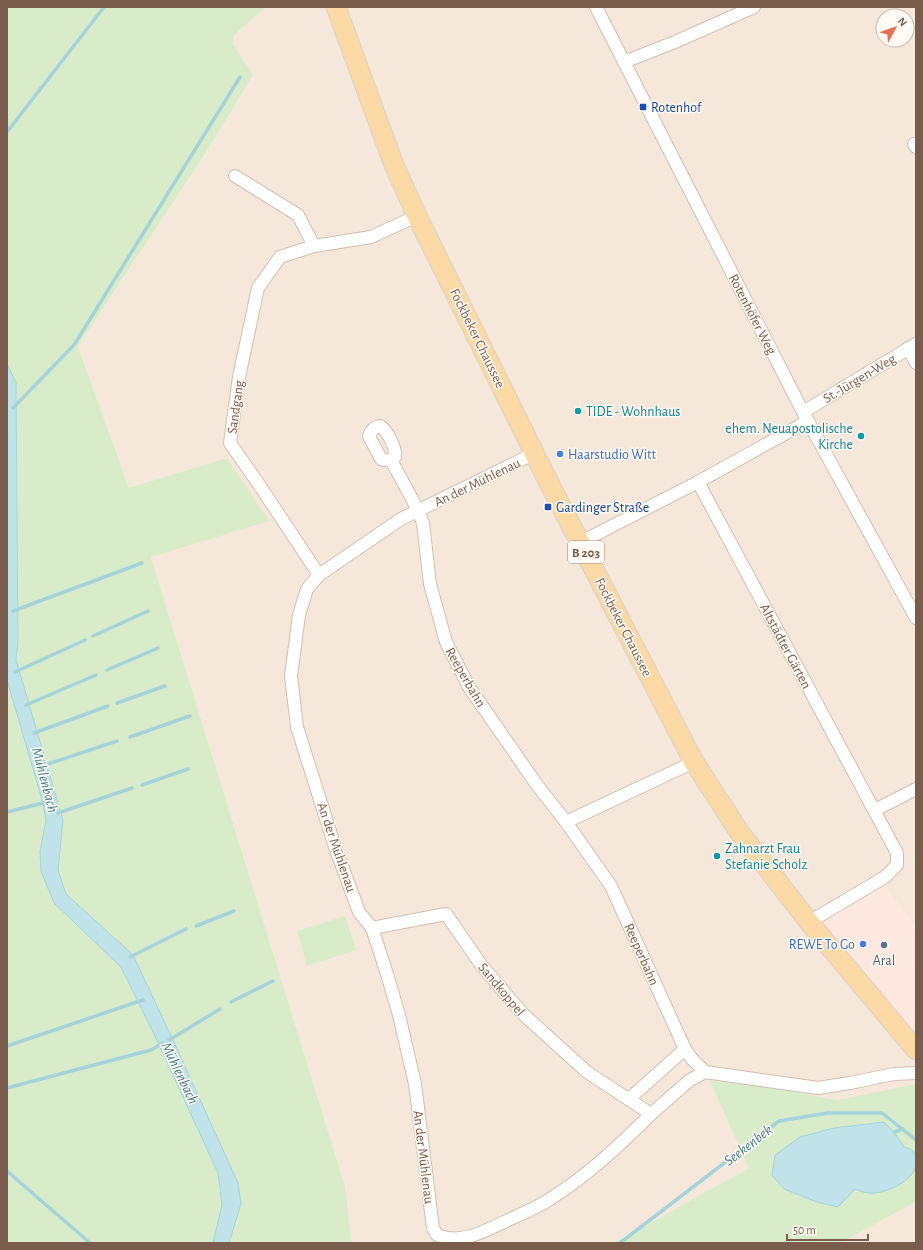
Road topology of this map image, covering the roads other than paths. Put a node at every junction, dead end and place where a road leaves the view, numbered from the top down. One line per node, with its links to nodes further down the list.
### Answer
1 (336, 7): 7 (main road, Fockbeker Chaussee / B 203)
2 (596, 7): 5 (street, Rotenhöfer Weg)
3 (754, 7): 4 (street)
4 (726, 13): 5 (street)
5 (624, 62): 11 (street, Rotenhöfer Weg)
6 (235, 176): 8 (street)
7 (417, 216): 8 (street, Sandgang); 12 (main road, Fockbeker Chaussee / B 203)
8 (314, 246): 17 (street, Sandgang)
9 (912, 346): 10 (street); 11 (street, St.-Jürgen-Weg)
10 (916, 362)
11 (805, 416): 14 (street); 18 (street, Rotenhöfer Weg)
12 (535, 453): 15 (street, An der Mühlenau); 16 (main road, Fockbeker Chaussee / B 203)
13 (391, 460): 15 (street, An der Mühlenau)
14 (698, 482): 16 (street); 21 (street, Altstädter Gärten)
15 (418, 510): 17 (street, An der Mühlenau); 22 (street, Reeperbahn)
16 (581, 542): 19 (main road, Fockbeker Chaussee / B 203)
17 (318, 575): 24 (street, An der Mühlenau)
18 (916, 618)
19 (694, 762): 22 (street); 23 (main road, Fockbeker Chaussee / B 203)
20 (916, 789): 21 (street)
21 (875, 810): 23 (street, Altstädter Gärten)
22 (566, 822): 25 (street, Reeperbahn)
23 (810, 922): 26 (main road, Fockbeker Chaussee / B 203)
24 (372, 928): 29 (street, Sandkoppel); 30 (street, An der Mühlenau)
25 (685, 1049): 27 (street, Reeperbahn); 29 (street)
26 (916, 1050)
27 (705, 1072): 28 (street); 30 (street)
28 (916, 1073)
29 (629, 1099): 30 (street, Sandkoppel)
30 (651, 1114)

